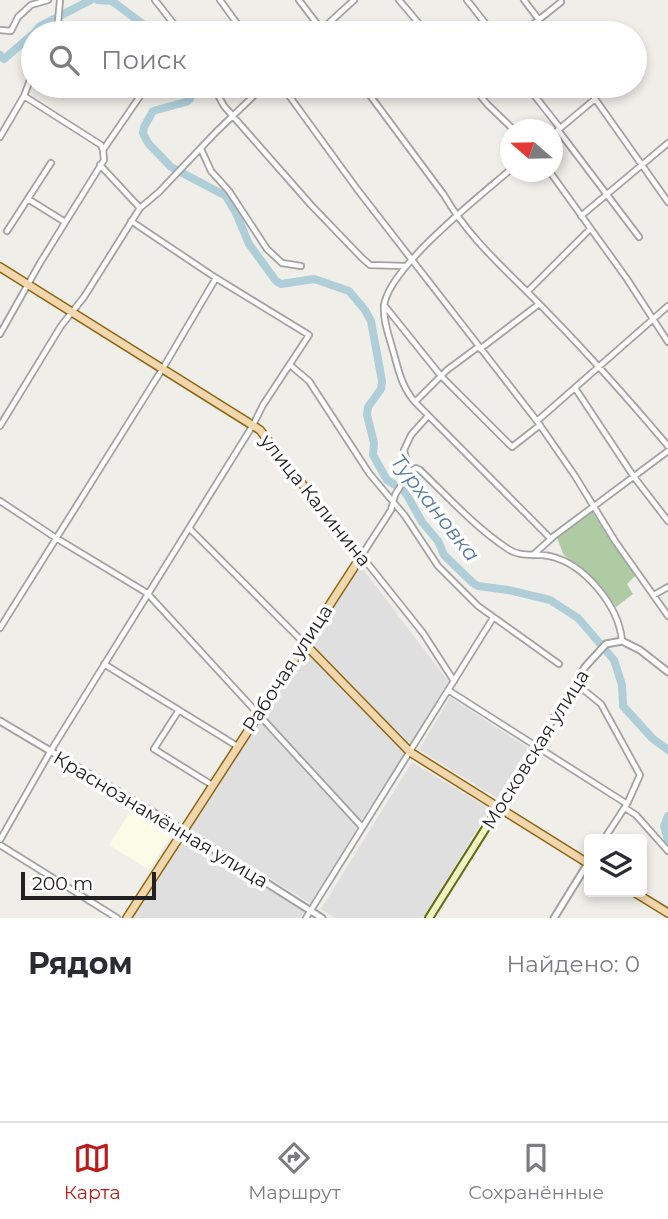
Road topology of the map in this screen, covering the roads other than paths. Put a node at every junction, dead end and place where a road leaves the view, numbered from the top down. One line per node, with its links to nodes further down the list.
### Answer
1 (48, 0): 11 (street)
2 (60, 0): 13 (street)
3 (155, 0): 14 (street)
4 (220, 0): 15 (street)
5 (299, 0): 16 (street)
6 (354, 0): 17 (street)
7 (399, 0): 18 (street)
8 (467, 0): 19 (street)
9 (524, 0): 12 (street)
10 (561, 2): 12 (street)
11 (29, 3): 20 (street)
12 (540, 20)
13 (58, 21)
14 (172, 21)
15 (235, 21)
16 (313, 21)
17 (332, 21)
18 (417, 21)
19 (484, 21)
20 (0, 30)
21 (23, 98): 35 (street)
22 (27, 98): 39 (street)
23 (139, 98): 39 (street)
24 (220, 98): 31 (street)
25 (252, 98): 31 (street)
26 (291, 98): 56 (street)
27 (372, 98): 49 (street)
28 (482, 98): 32 (street)
29 (536, 98): 33 (street)
30 (595, 99): 34 (street); 41 (street)
31 (233, 116): 38 (street); 58 (street)
32 (503, 119)
33 (552, 119)
34 (563, 126)
35 (1, 134)
36 (563, 135): 45 (street)
37 (668, 143): 41 (street)
38 (201, 149): 48 (street); 57 (street)
39 (103, 150): 42 (street)
40 (51, 163): 46 (street)
41 (641, 164): 45 (street); 47 (street)
42 (100, 165): 48 (street); 51 (street)
43 (500, 178): 49 (street)
44 (557, 182): 50 (street)
45 (606, 194): 50 (street); 55 (street)
46 (28, 199): 51 (street); 54 (street)
47 (668, 202)
48 (141, 208): 52 (street)
49 (455, 214): 56 (street); 62 (street)
50 (581, 216): 53 (street)
51 (65, 222): 61 (street)
52 (131, 222): 60 (street); 66 (street)
53 (590, 229): 62 (street); 67 (street)
54 (7, 231)
55 (639, 237)
56 (412, 261): 58 (street); 70 (street)
57 (301, 266)
58 (406, 266): 64 (street)
59 (0, 267): 61 (main road, улица Калинина)
60 (216, 278): 71 (street); 73 (street)
61 (28, 284): 66 (main road, улица Калинина); 68 (street)
62 (527, 292): 63 (street)
63 (540, 304): 70 (street); 72 (street)
64 (384, 305): 74 (street); 76 (street)
65 (668, 306): 67 (street)
66 (73, 312): 73 (main road, улица Калинина); 80 (street)
67 (653, 320): 69 (street); 72 (street)
68 (0, 334)
69 (668, 342)
70 (479, 348): 74 (street); 78 (street)
71 (290, 365): 79 (street); 84 (street)
72 (600, 366): 75 (street); 81 (street)
73 (163, 368): 79 (main road, улица Калинина); 89 (street)
74 (441, 376): 76 (street); 78 (street)
75 (575, 388): 78 (street); 83 (street)
76 (415, 402): 77 (street)
77 (428, 416): 82 (street, Рабочая улица); 90 (street)
78 (538, 423): 86 (street)
79 (253, 425): 88 (street); 92 (main road, улица Калинина)
80 (0, 426)
81 (668, 448): 83 (street)
82 (409, 472): 84 (street, Рабочая улица); 91 (street)
83 (634, 477): 86 (street); 87 (street)
84 (393, 500): 92 (street, Рабочая улица); 97 (street)
85 (0, 501): 89 (street)
86 (595, 507): 90 (street); 95 (street)
87 (668, 521)
88 (189, 528): 94 (street); 100 (street)
89 (56, 538): 94 (street); 98 (street)
90 (551, 539): 91 (street)
91 (532, 556): 99 (street)
92 (360, 558): 100 (main road, Рабочая улица); 104 (street, улица Калинина)
93 (668, 587): 95 (street)
94 (147, 593): 101 (street); 108 (street)
95 (654, 595): 96 (street)
96 (668, 616)
97 (493, 618): 102 (street); 104 (street)
98 (0, 628)
99 (622, 640): 103 (street); 105 (street, Московская улица)
100 (303, 642): 108 (main road, Рабочая улица); 113 (main road)
101 (104, 664): 107 (street); 112 (street)
102 (559, 664)
103 (668, 672)
104 (454, 681): 106 (street)
105 (574, 682): 111 (street, Московская улица); 115 (street)
106 (448, 690): 111 (street); 113 (street)
107 (179, 710): 110 (street); 114 (street)
108 (257, 714): 110 (main road, Рабочая улица); 117 (street)
109 (0, 721): 112 (street, Краснознамённая улица)
110 (237, 746): 114 (main road, Рабочая улица)
111 (536, 746): 115 (street); 116 (street, Московская улица)
112 (50, 752): 118 (street, Краснознамённая улица); 120 (street)
113 (410, 752): 116 (main road); 117 (street)
114 (212, 785): 118 (main road, Рабочая улица)
115 (626, 806): 119 (street); 121 (street)
116 (499, 807): 122 (main road); 131 (main road, Московская улица)
117 (362, 827): 125 (street)
118 (183, 830): 125 (street, Краснознамённая улица); 128 (main road, Рабочая улица)
119 (607, 834)
120 (0, 842): 127 (street)
121 (668, 851)
122 (584, 860)
123 (584, 871): 132 (street)
124 (642, 897): 126 (main road)
125 (311, 911): 129 (street); 130 (street, Краснознамённая улица)
126 (668, 913)
127 (117, 918)
128 (127, 918)
129 (306, 918)
130 (322, 918)
131 (429, 918)
132 (554, 918)

